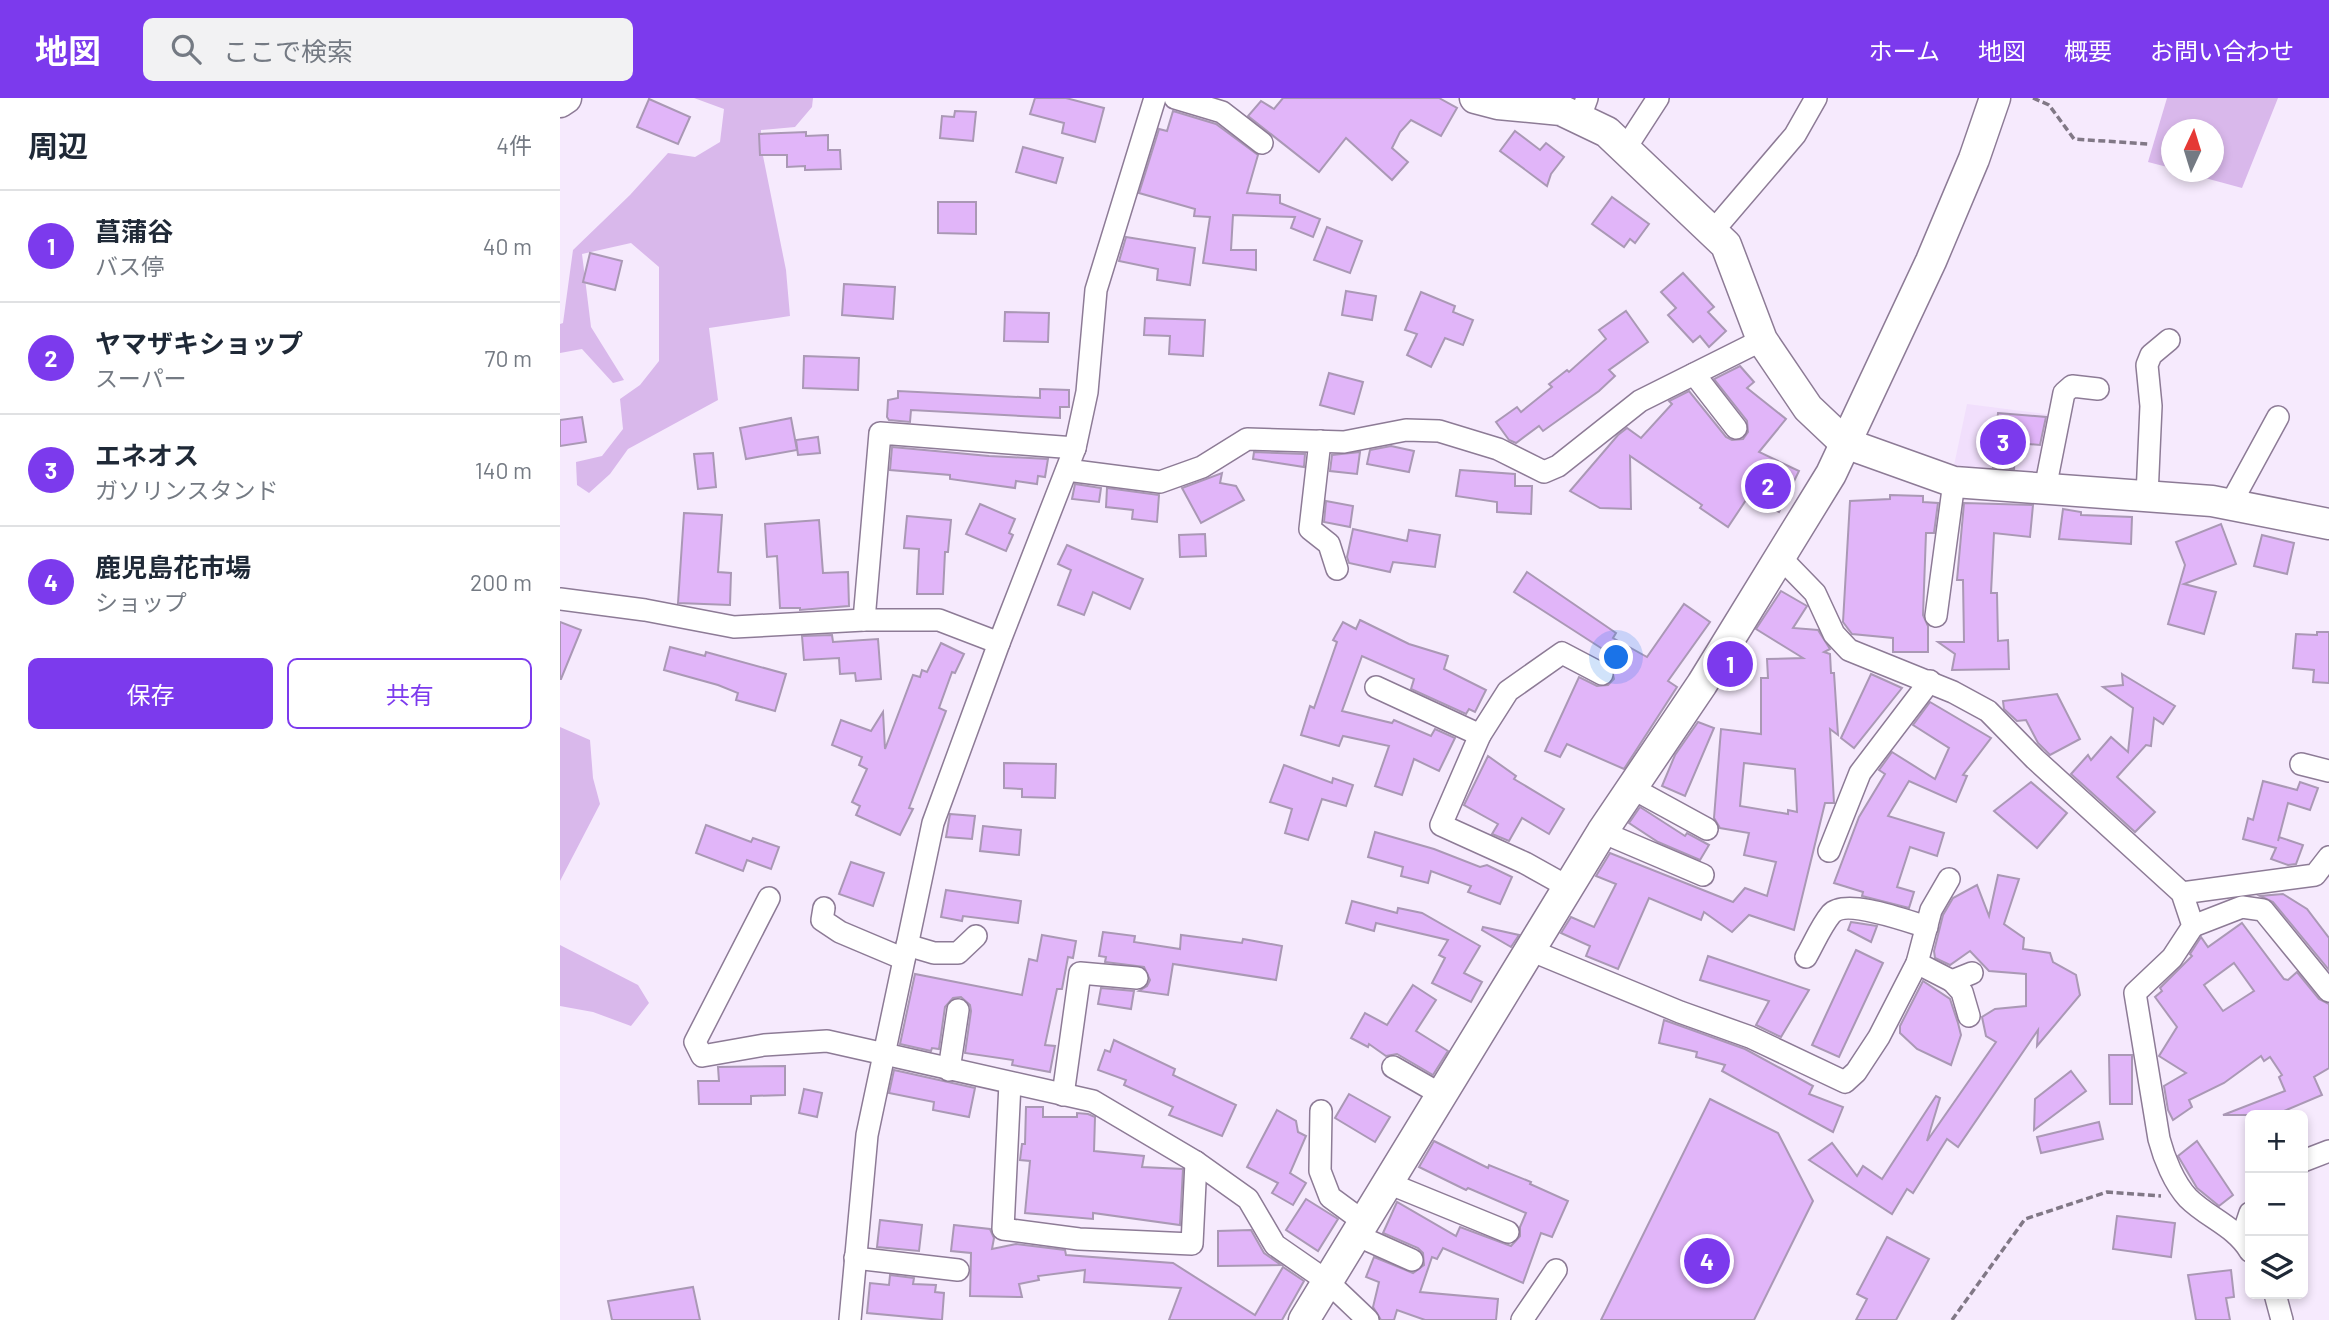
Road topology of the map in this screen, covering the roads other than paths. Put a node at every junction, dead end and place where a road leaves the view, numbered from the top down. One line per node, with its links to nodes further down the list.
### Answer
1 (566, 98): 9 (street)
2 (1155, 98): 22 (street)
3 (1175, 98): 11 (street)
4 (1475, 98): 8 (street)
5 (1658, 98): 12 (street)
6 (1816, 98): 13 (street)
7 (1995, 98): 21 (street)
8 (1519, 102): 10 (street)
9 (560, 103)
10 (1583, 107): 12 (street)
11 (1262, 143)
12 (1625, 149): 13 (street)
13 (1713, 231): 14 (street)
14 (1762, 340): 16 (street); 21 (street)
15 (2169, 340): 26 (street)
16 (1694, 374): 19 (street); 20 (street)
17 (2098, 389): 25 (street)
18 (2278, 417): 27 (street)
19 (1736, 428)
20 (1320, 441): 23 (street); 30 (street)
21 (1845, 443): 24 (street); 29 (street)
22 (1075, 448): 23 (street); 33 (street)
23 (1067, 470): 34 (street)
24 (1954, 482): 25 (street); 32 (street)
25 (2045, 489): 26 (street)
26 (2147, 496): 27 (street)
27 (2230, 505): 28 (street)
28 (2329, 524)
29 (1781, 558): 36 (street); 41 (street)
30 (1337, 569)
31 (560, 599): 33 (street)
32 (1936, 616)
33 (864, 620): 34 (street)
34 (999, 643): 56 (street)
35 (1602, 674): 38 (street)
36 (1930, 681): 44 (street); 49 (street)
37 (1376, 687): 38 (street)
38 (1480, 735): 48 (street)
39 (2301, 764): 40 (street)
40 (2329, 771)
41 (1632, 788): 42 (street); 43 (street)
42 (1707, 829)
43 (1602, 832): 46 (street); 48 (street)
44 (1829, 851)
45 (2329, 857): 49 (street)
46 (1703, 875)
47 (1949, 878): 53 (street)
48 (1568, 887): 55 (street)
49 (2182, 893): 52 (street)
50 (769, 898): 65 (street)
51 (824, 908): 56 (street)
52 (2193, 926): 62 (street); 78 (street)
53 (1927, 927): 57 (street); 58 (street)
54 (976, 936): 56 (street)
55 (1530, 950): 58 (street); 70 (street)
56 (905, 952): 65 (street)
57 (1806, 957)
58 (1917, 963): 61 (street)
59 (1972, 973): 61 (street)
60 (1138, 978): 69 (street)
61 (1952, 981): 64 (street)
62 (2329, 990)
63 (958, 1010): 67 (street)
64 (1969, 1016)
65 (883, 1055): 67 (street); 79 (street)
66 (1393, 1067): 70 (street)
67 (949, 1070): 68 (street)
68 (1010, 1083): 69 (street); 74 (street)
69 (1063, 1095): 74 (street)
70 (1442, 1095): 75 (street)
71 (1321, 1111): 76 (street)
72 (2329, 1151): 73 (street)
73 (2308, 1159)
74 (1195, 1162): 83 (street)
75 (1388, 1182): 76 (street); 77 (street)
76 (1360, 1228): 80 (street); 83 (street)
77 (1507, 1232)
78 (2245, 1243)
79 (855, 1258): 81 (street); 85 (street)
80 (1412, 1260)
81 (958, 1270)
82 (1556, 1270): 88 (street)
83 (1327, 1281): 86 (street); 87 (street)
84 (2277, 1299): 89 (street)
85 (850, 1320)
86 (1304, 1320)
87 (1368, 1320)
88 (1522, 1320)
89 (2283, 1320)

